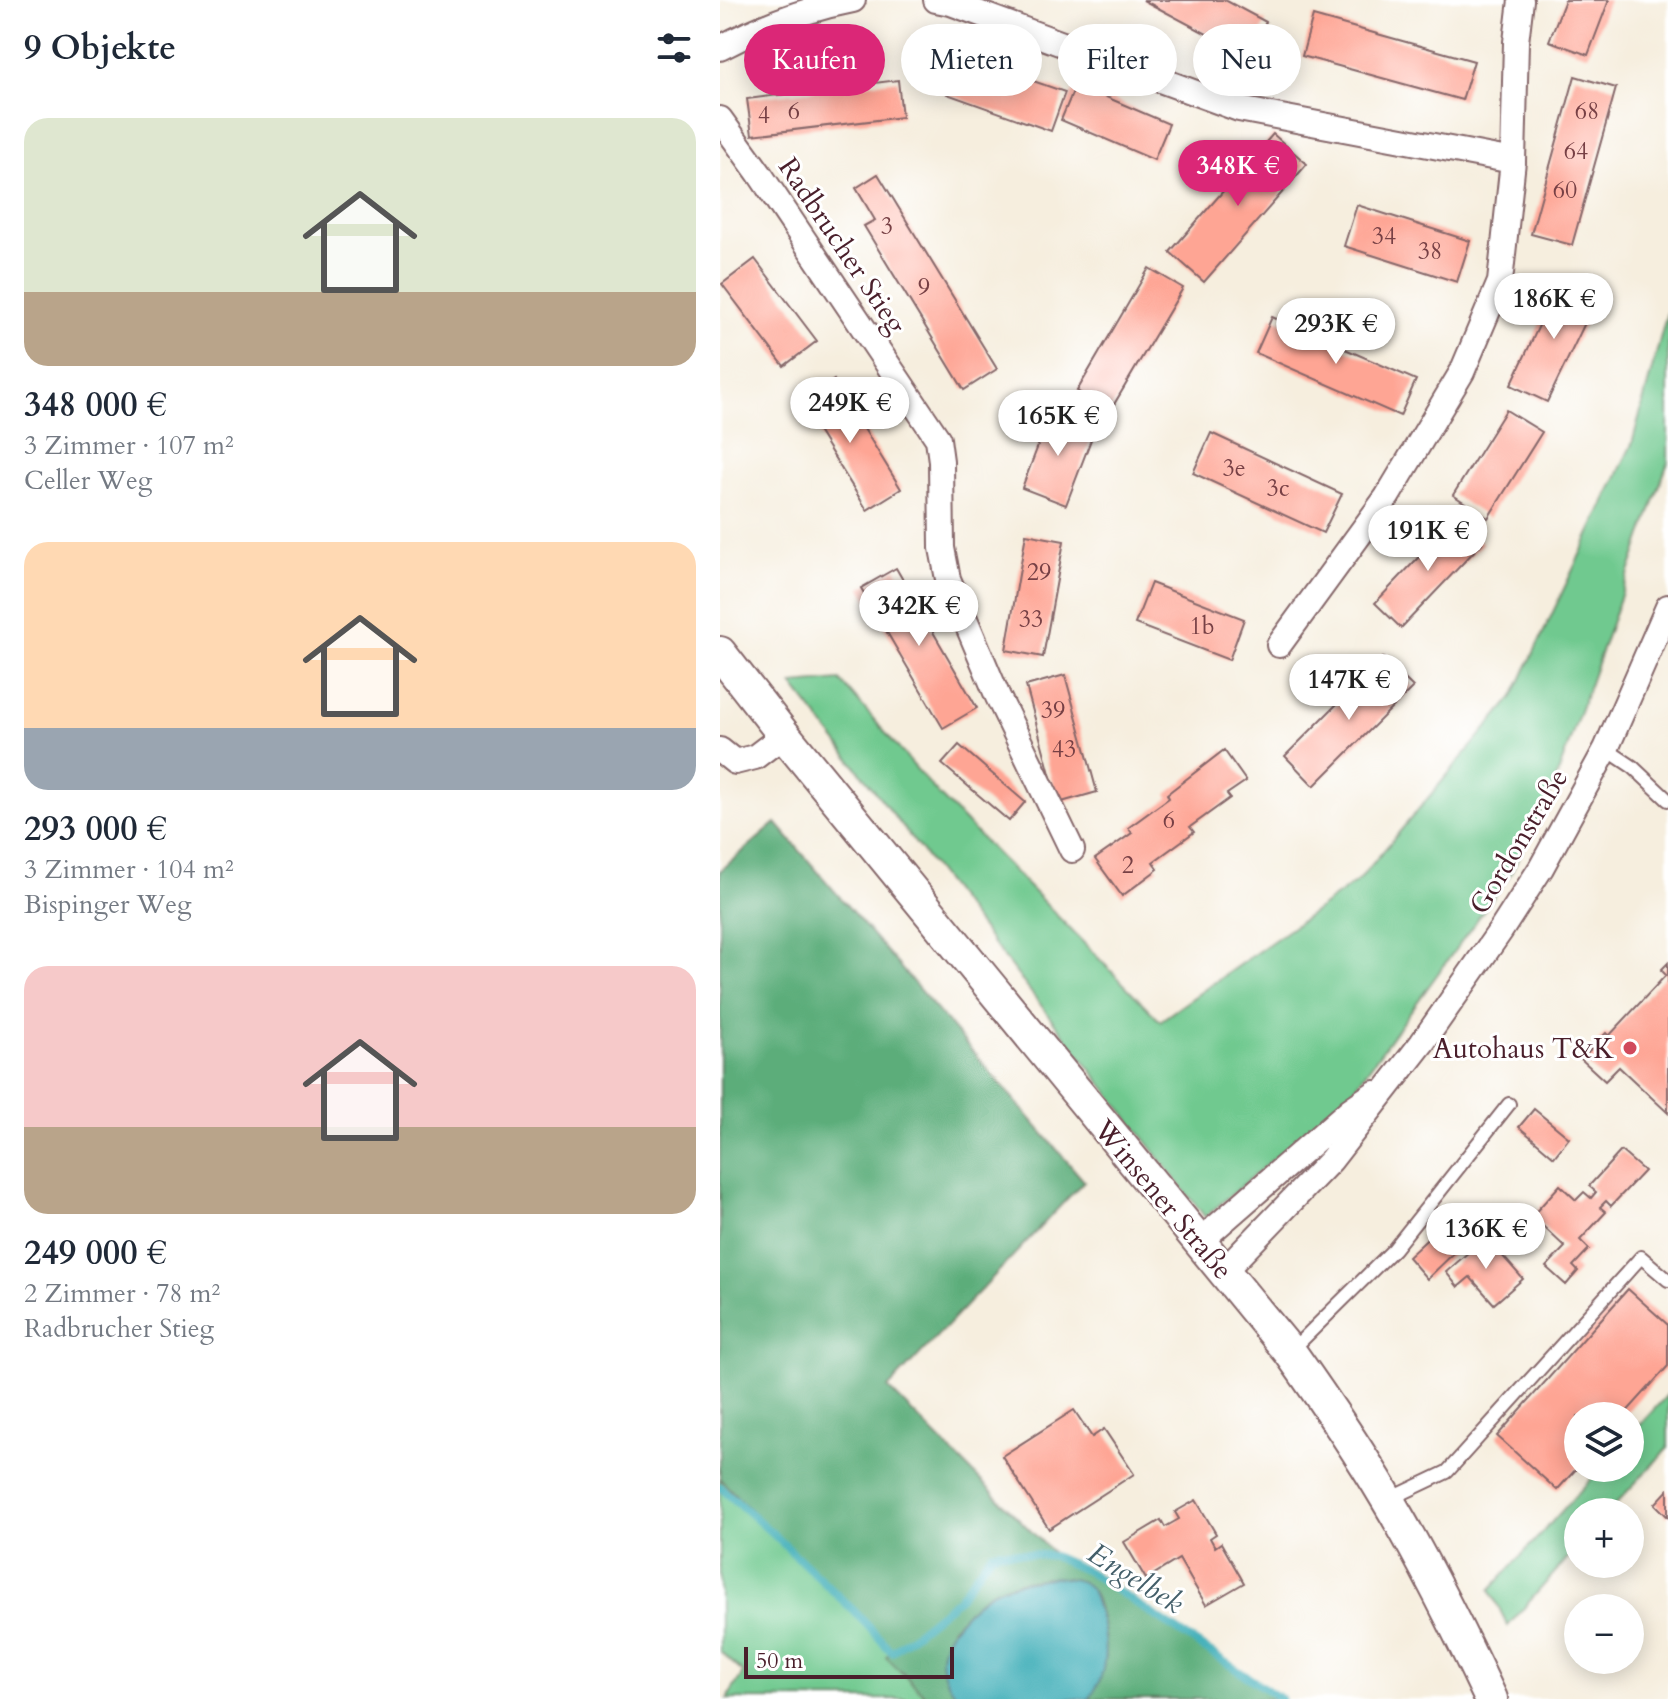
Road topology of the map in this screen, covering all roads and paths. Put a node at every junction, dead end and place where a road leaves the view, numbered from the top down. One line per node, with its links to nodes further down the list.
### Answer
1 (853, 0): 4 (street)
2 (936, 0): 6 (street)
3 (1521, 0): 6 (street)
4 (720, 48)
5 (720, 119): 14 (street, Radbrucher Stieg)
6 (1513, 161): 8 (street)
7 (1668, 607): 11 (street, Gordonstraße)
8 (1279, 645)
9 (720, 653): 10 (main road, Winsener Straße)
10 (784, 735): 12 (street); 17 (main road, Winsener Straße)
11 (1606, 749): 13 (lane); 15 (street, Gordonstraße)
12 (720, 750)
13 (1668, 800)
14 (1072, 850)
15 (1387, 1085): 17 (street, Gordonstraße); 18 (street, Gordonstraße)
16 (1509, 1104): 20 (lane)
17 (1199, 1242): 18 (main road, Winsener Straße)
18 (1224, 1271): 20 (main road, Winsener Straße)
19 (1668, 1280): 21 (lane)
20 (1290, 1352): 21 (main road, Winsener Straße)
21 (1388, 1500): 22 (main road, Winsener Straße)
22 (1491, 1699)

